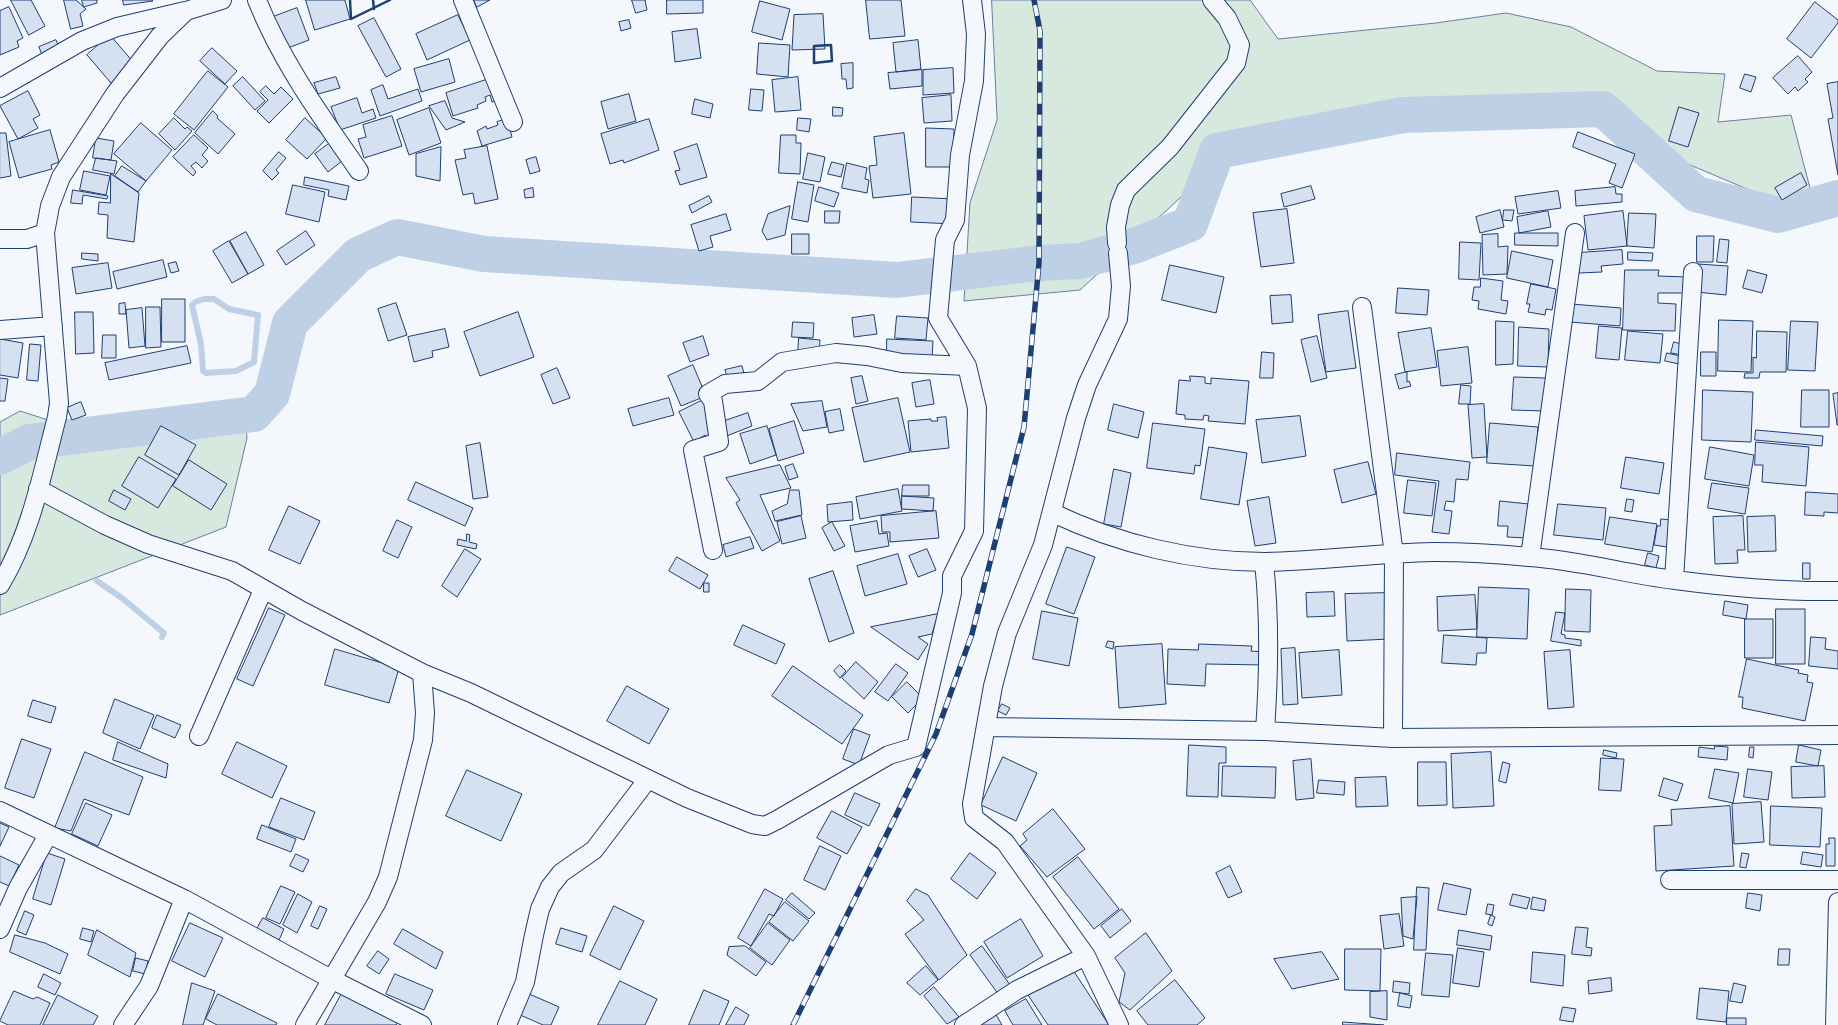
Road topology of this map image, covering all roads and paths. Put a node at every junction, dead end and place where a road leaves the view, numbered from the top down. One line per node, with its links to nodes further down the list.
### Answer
1 (222, 0): 6 (street)
2 (257, 0): 9 (street)
3 (463, 0): 8 (street)
4 (972, 0): 17 (street)
5 (1212, 0): 19 (street)
6 (186, 11): 7 (street); 10 (street)
7 (0, 88)
8 (513, 122)
9 (359, 172)
10 (45, 233): 12 (street); 15 (street)
11 (1575, 233): 22 (street)
12 (0, 239)
13 (1693, 272): 24 (street)
14 (1362, 306): 21 (street)
15 (53, 326): 16 (street); 18 (street)
16 (0, 330)
17 (967, 366): 20 (street); 34 (street)
18 (38, 488): 25 (street); 26 (street)
19 (1053, 513): 23 (street); 29 (street)
20 (713, 550)
21 (1394, 555): 22 (street); 23 (street); 33 (street)
22 (1530, 557): 24 (street)
23 (1264, 562): 30 (street)
24 (1674, 580): 27 (street)
25 (0, 585)
26 (263, 590): 28 (street); 32 (street)
27 (1837, 595)
28 (422, 673): 34 (street); 43 (street)
29 (987, 727): 30 (street); 42 (street)
30 (1265, 731): 33 (street)
31 (1838, 735): 33 (street)
32 (199, 736)
33 (1393, 738)
34 (648, 779): 48 (street)
35 (0, 811): 36 (street)
36 (48, 835): 39 (street); 41 (street)
37 (1670, 880): 38 (street)
38 (1838, 880)
39 (184, 899): 43 (street); 45 (street)
40 (1838, 902): 44 (street)
41 (0, 930)
42 (1086, 956): 49 (street); 50 (street)
43 (331, 979): 46 (street); 47 (street)
44 (1836, 1021)
45 (123, 1025)
46 (306, 1025)
47 (422, 1025)
48 (507, 1025)
49 (964, 1025)
50 (1120, 1025)

